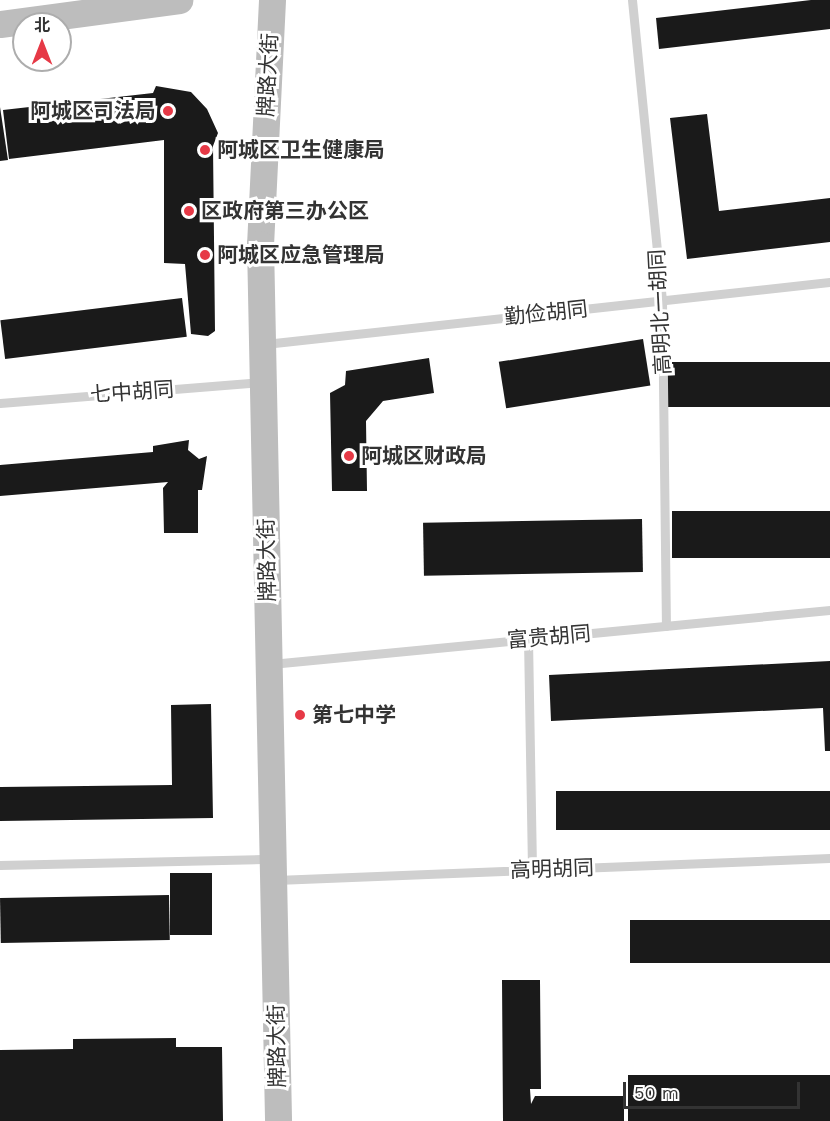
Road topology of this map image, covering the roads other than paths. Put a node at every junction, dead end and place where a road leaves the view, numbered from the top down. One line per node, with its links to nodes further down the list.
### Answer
1 (179, 0): 4 (street)
2 (272, 0): 7 (street, 牌路大街)
3 (632, 0): 6 (lane, 高明北一胡同)
4 (0, 24)
5 (830, 282): 6 (lane, 勤俭胡同)
6 (662, 301): 7 (lane, 勤俭胡同); 11 (lane, 高明北一胡同)
7 (262, 344): 8 (street, 牌路大街)
8 (263, 382): 9 (lane, 七中胡同); 13 (street, 牌路大街)
9 (0, 403)
10 (830, 610): 11 (lane, 富贵胡同)
11 (666, 626): 12 (lane, 富贵胡同)
12 (528, 639): 13 (lane, 富贵胡同); 17 (lane)
13 (269, 664): 16 (street, 牌路大街)
14 (830, 858): 17 (lane, 高明胡同)
15 (0, 865): 16 (lane, 高明胡同)
16 (273, 870): 17 (lane, 高明胡同); 18 (street, 牌路大街)
17 (532, 870)
18 (278, 1121)

